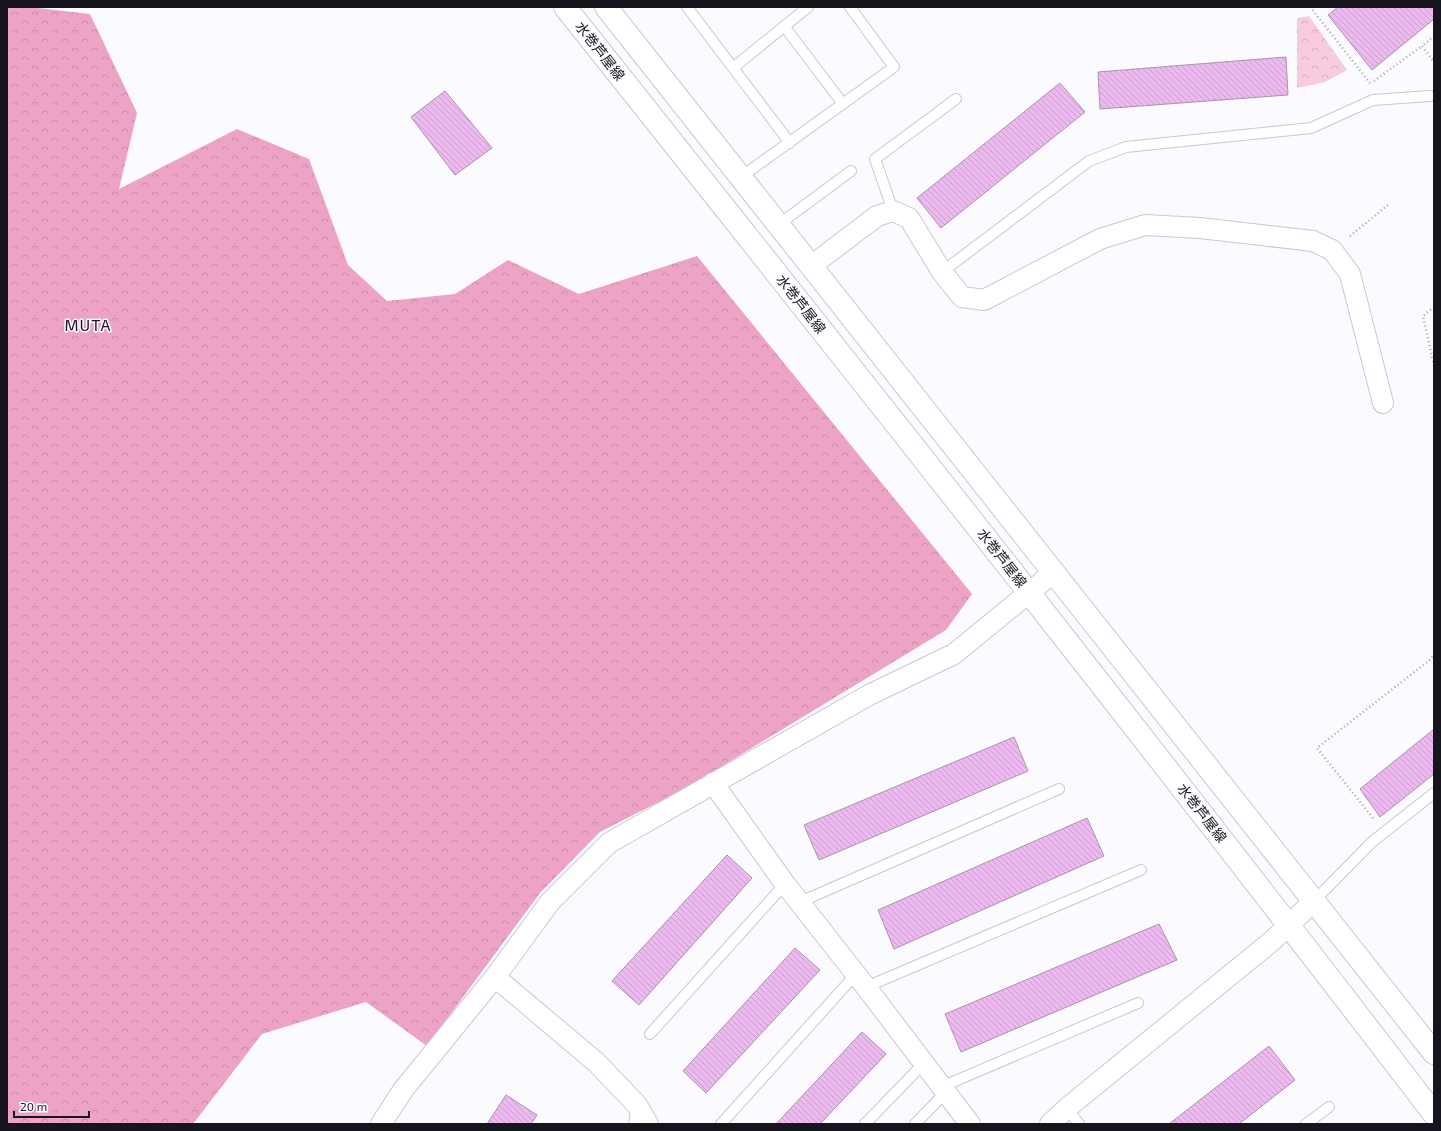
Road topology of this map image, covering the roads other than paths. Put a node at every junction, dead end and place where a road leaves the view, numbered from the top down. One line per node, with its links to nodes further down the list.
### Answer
1 (565, 7): 20 (main road, 水巻芦屋線)
2 (606, 7): 13 (main road)
3 (687, 7): 7 (lane)
4 (808, 7): 6 (lane)
5 (850, 7): 10 (lane)
6 (784, 26): 7 (lane); 10 (lane)
7 (733, 68): 11 (lane)
8 (1430, 96): 17 (lane)
9 (956, 99): 14 (lane)
10 (844, 104): 11 (lane)
11 (790, 143): 13 (lane)
12 (851, 171): 15 (lane)
13 (741, 177): 15 (main road)
14 (893, 211): 16 (street); 17 (street)
15 (778, 225): 16 (main road)
16 (811, 266): 19 (main road)
17 (942, 272): 18 (street)
18 (1383, 404)
19 (1053, 573): 20 (street); 27 (main road)
20 (1029, 592): 21 (street); 28 (main road, 水巻芦屋線)
21 (713, 783): 25 (street); 29 (street)
22 (1059, 789): 26 (lane)
23 (1434, 792): 27 (lane)
24 (1141, 870): 30 (lane)
25 (785, 884): 26 (street); 32 (lane)
26 (800, 902): 30 (street)
27 (1313, 902): 28 (street); 33 (main road)
28 (1289, 924): 37 (street); 38 (main road, 水巻芦屋線)
29 (495, 977): 39 (street); 40 (street)
30 (861, 980): 34 (street); 42 (lane)
31 (1138, 1003): 35 (lane)
32 (650, 1034)
33 (1434, 1053)
34 (924, 1063): 35 (street); 43 (lane)
35 (943, 1090): 44 (lane); 45 (street)
36 (1329, 1107): 48 (lane)
37 (1067, 1108): 46 (street); 47 (lane)
38 (1434, 1114)
39 (636, 1115): 41 (street)
40 (381, 1124)
41 (648, 1124)
42 (721, 1124)
43 (865, 1124)
44 (915, 1124)
45 (970, 1124)
46 (1050, 1124)
47 (1079, 1124)
48 (1306, 1124)

